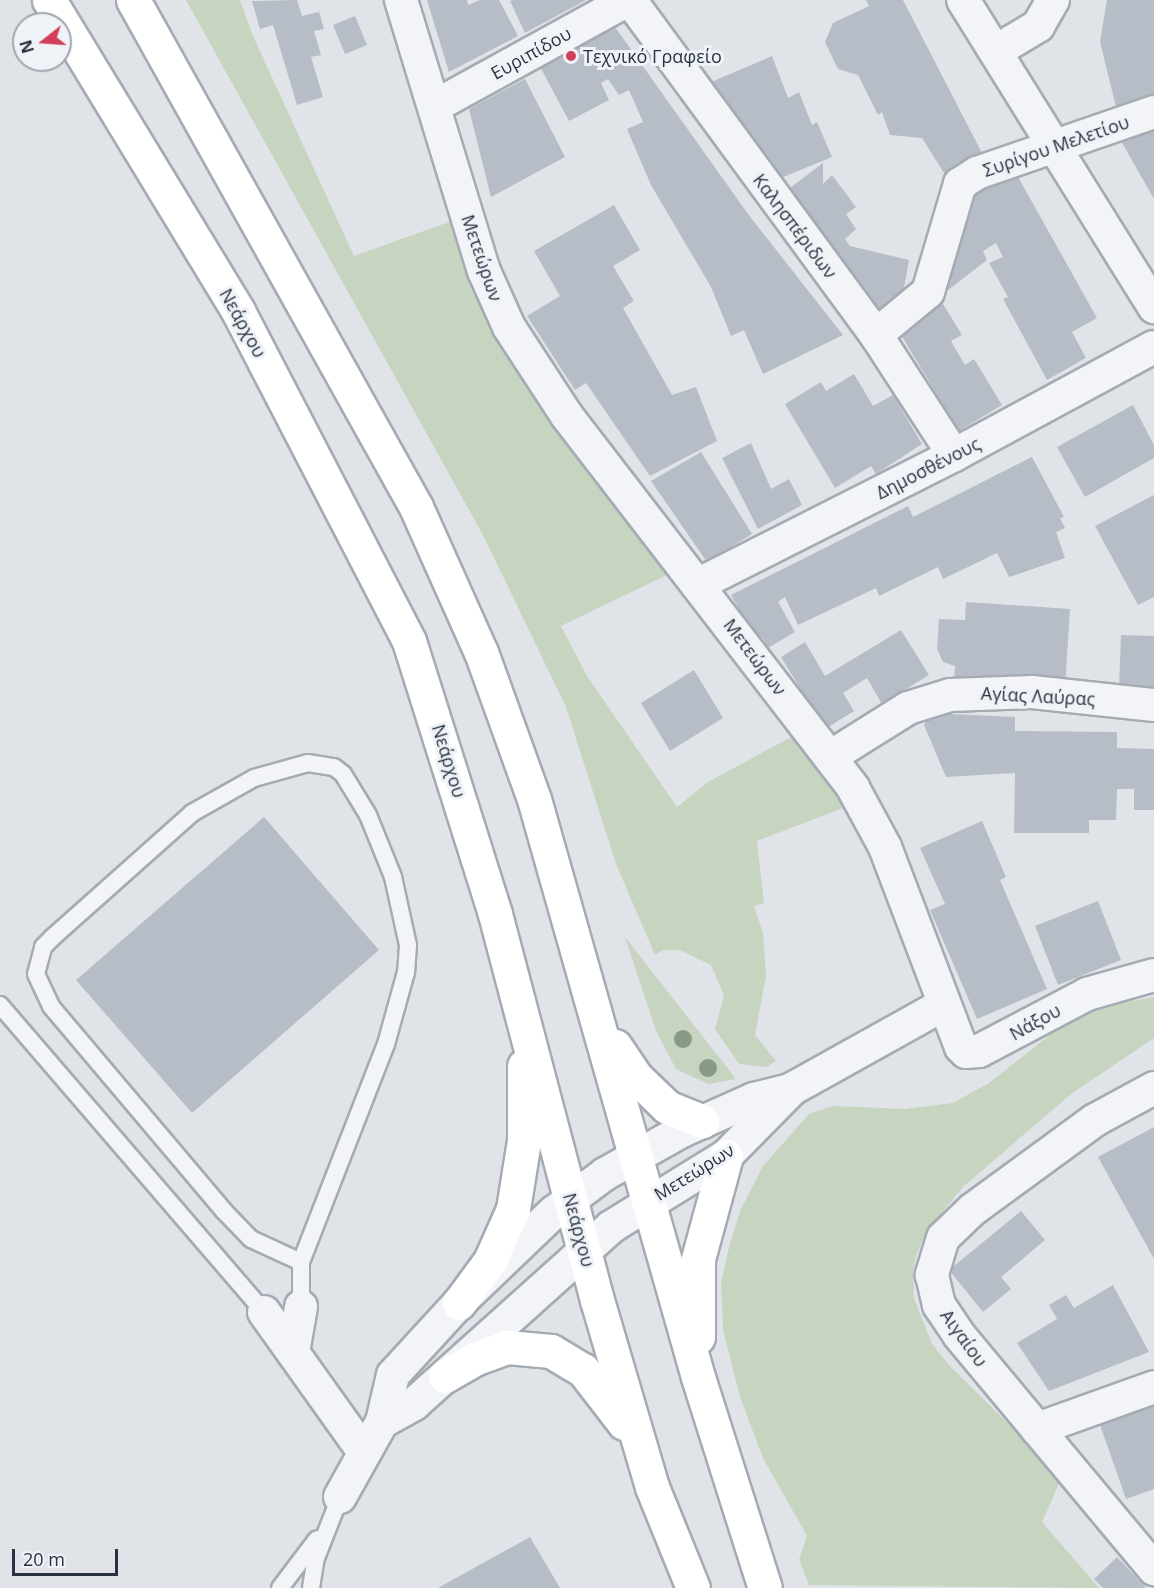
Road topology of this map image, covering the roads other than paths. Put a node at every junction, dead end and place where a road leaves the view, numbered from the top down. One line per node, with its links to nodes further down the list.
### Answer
1 (49, 0): 19 (main road, Νεάρχου)
2 (133, 0): 22 (main road)
3 (401, 0): 8 (street, Μετεώρων)
4 (629, 0): 8 (street, Ευριπίδου); 12 (street, Καλησπέριδων)
5 (963, 0): 7 (street)
6 (1053, 0): 7 (street)
7 (998, 51): 10 (street)
8 (435, 106): 15 (street, Μετεώρων)
9 (1154, 112): 10 (street, Συρίγου Μελετίου)
10 (1056, 148): 11 (street); 12 (street, Συρίγου Μελετίου)
11 (1154, 307)
12 (876, 335): 14 (street, Καλησπέριδων)
13 (1154, 347): 14 (street, Δημοσθένους)
14 (954, 455): 15 (street, Δημοσθένους)
15 (699, 584): 17 (street, Μετεώρων)
16 (1154, 705): 17 (street, Αγίας Λαύρας)
17 (830, 757): 21 (street, Μετεώρων)
18 (1154, 975): 21 (street, Νάξου)
19 (513, 978): 28 (main road, Νεάρχου); 32 (main road)
20 (0, 1005): 34 (lane)
21 (943, 1005): 24 (street, Μετεώρων)
22 (602, 1027): 25 (main road); 26 (main road)
23 (1154, 1088): 40 (street, Αιγαίου)
24 (792, 1089): 25 (street); 27 (street, Μετεώρων)
25 (702, 1121): 26 (street)
26 (637, 1154): 28 (street); 29 (main road)
27 (726, 1156): 29 (street, Μετεώρων); 37 (main road)
28 (570, 1199): 30 (main road, Νεάρχου); 32 (street)
29 (648, 1201): 30 (street, Μετεώρων); 37 (main road)
30 (584, 1250): 36 (street, Μετεώρων); 42 (main road, Νεάρχου)
31 (301, 1262): 31 (lane); 33 (lane)
32 (459, 1303): 39 (street)
33 (301, 1307): 35 (street)
34 (264, 1312): 35 (street)
35 (292, 1352): 41 (street)
36 (444, 1376): 39 (street, Μετεώρων); 42 (main road)
37 (698, 1377): 49 (main road)
38 (1154, 1387): 40 (street)
39 (382, 1422): 41 (street)
40 (1037, 1429): 45 (street, Αιγαίου)
41 (364, 1452): 43 (street)
42 (652, 1487): 48 (main road, Νεάρχου)
43 (340, 1497): 44 (lane)
44 (327, 1526): 46 (lane); 47 (lane)
45 (1154, 1569)
46 (280, 1588)
47 (311, 1588)
48 (693, 1588)
49 (765, 1588)

